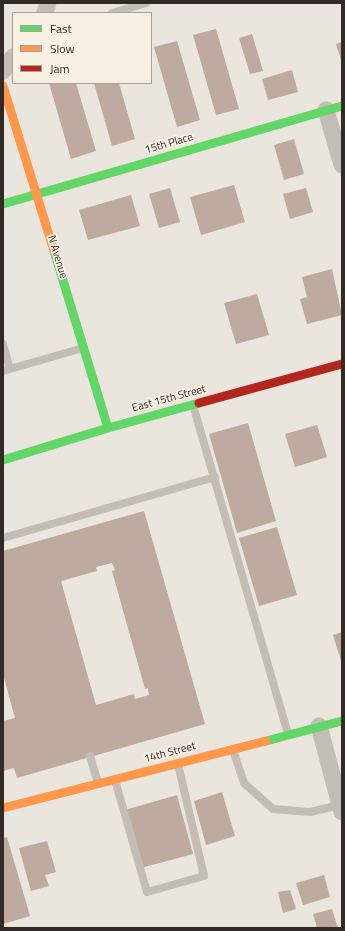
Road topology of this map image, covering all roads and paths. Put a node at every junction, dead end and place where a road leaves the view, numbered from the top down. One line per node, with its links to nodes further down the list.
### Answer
1 (146, 3): 2 (lane)
2 (115, 12)
3 (12, 59): 4 (street)
4 (3, 71)
5 (3, 86): 8 (street, N Avenue)
6 (334, 108): 7 (street); 8 (street, 15th Place)
7 (342, 165)
8 (38, 194): 9 (street, 15th Place); 11 (street, N Avenue)
9 (3, 204)
10 (3, 344): 13 (lane)
11 (84, 348): 13 (lane); 15 (street, N Avenue)
12 (342, 364): 14 (street, East 15th Street)
13 (7, 370)
14 (193, 405): 15 (street, East 15th Street); 17 (lane)
15 (108, 428): 16 (street, East 15th Street)
16 (3, 460)
17 (215, 477): 18 (lane); 21 (lane)
18 (3, 538)
19 (342, 721): 20 (street, 14th Street)
20 (319, 726): 21 (street, 14th Street); 28 (street)
21 (288, 735): 22 (street, 14th Street)
22 (232, 749): 24 (street, 14th Street); 28 (lane)
23 (90, 756): 26 (lane)
24 (178, 763): 25 (street, 14th Street); 25 (lane)
25 (114, 780): 26 (street, 14th Street)
26 (98, 784): 27 (street, 14th Street)
27 (3, 808)
28 (341, 808)

